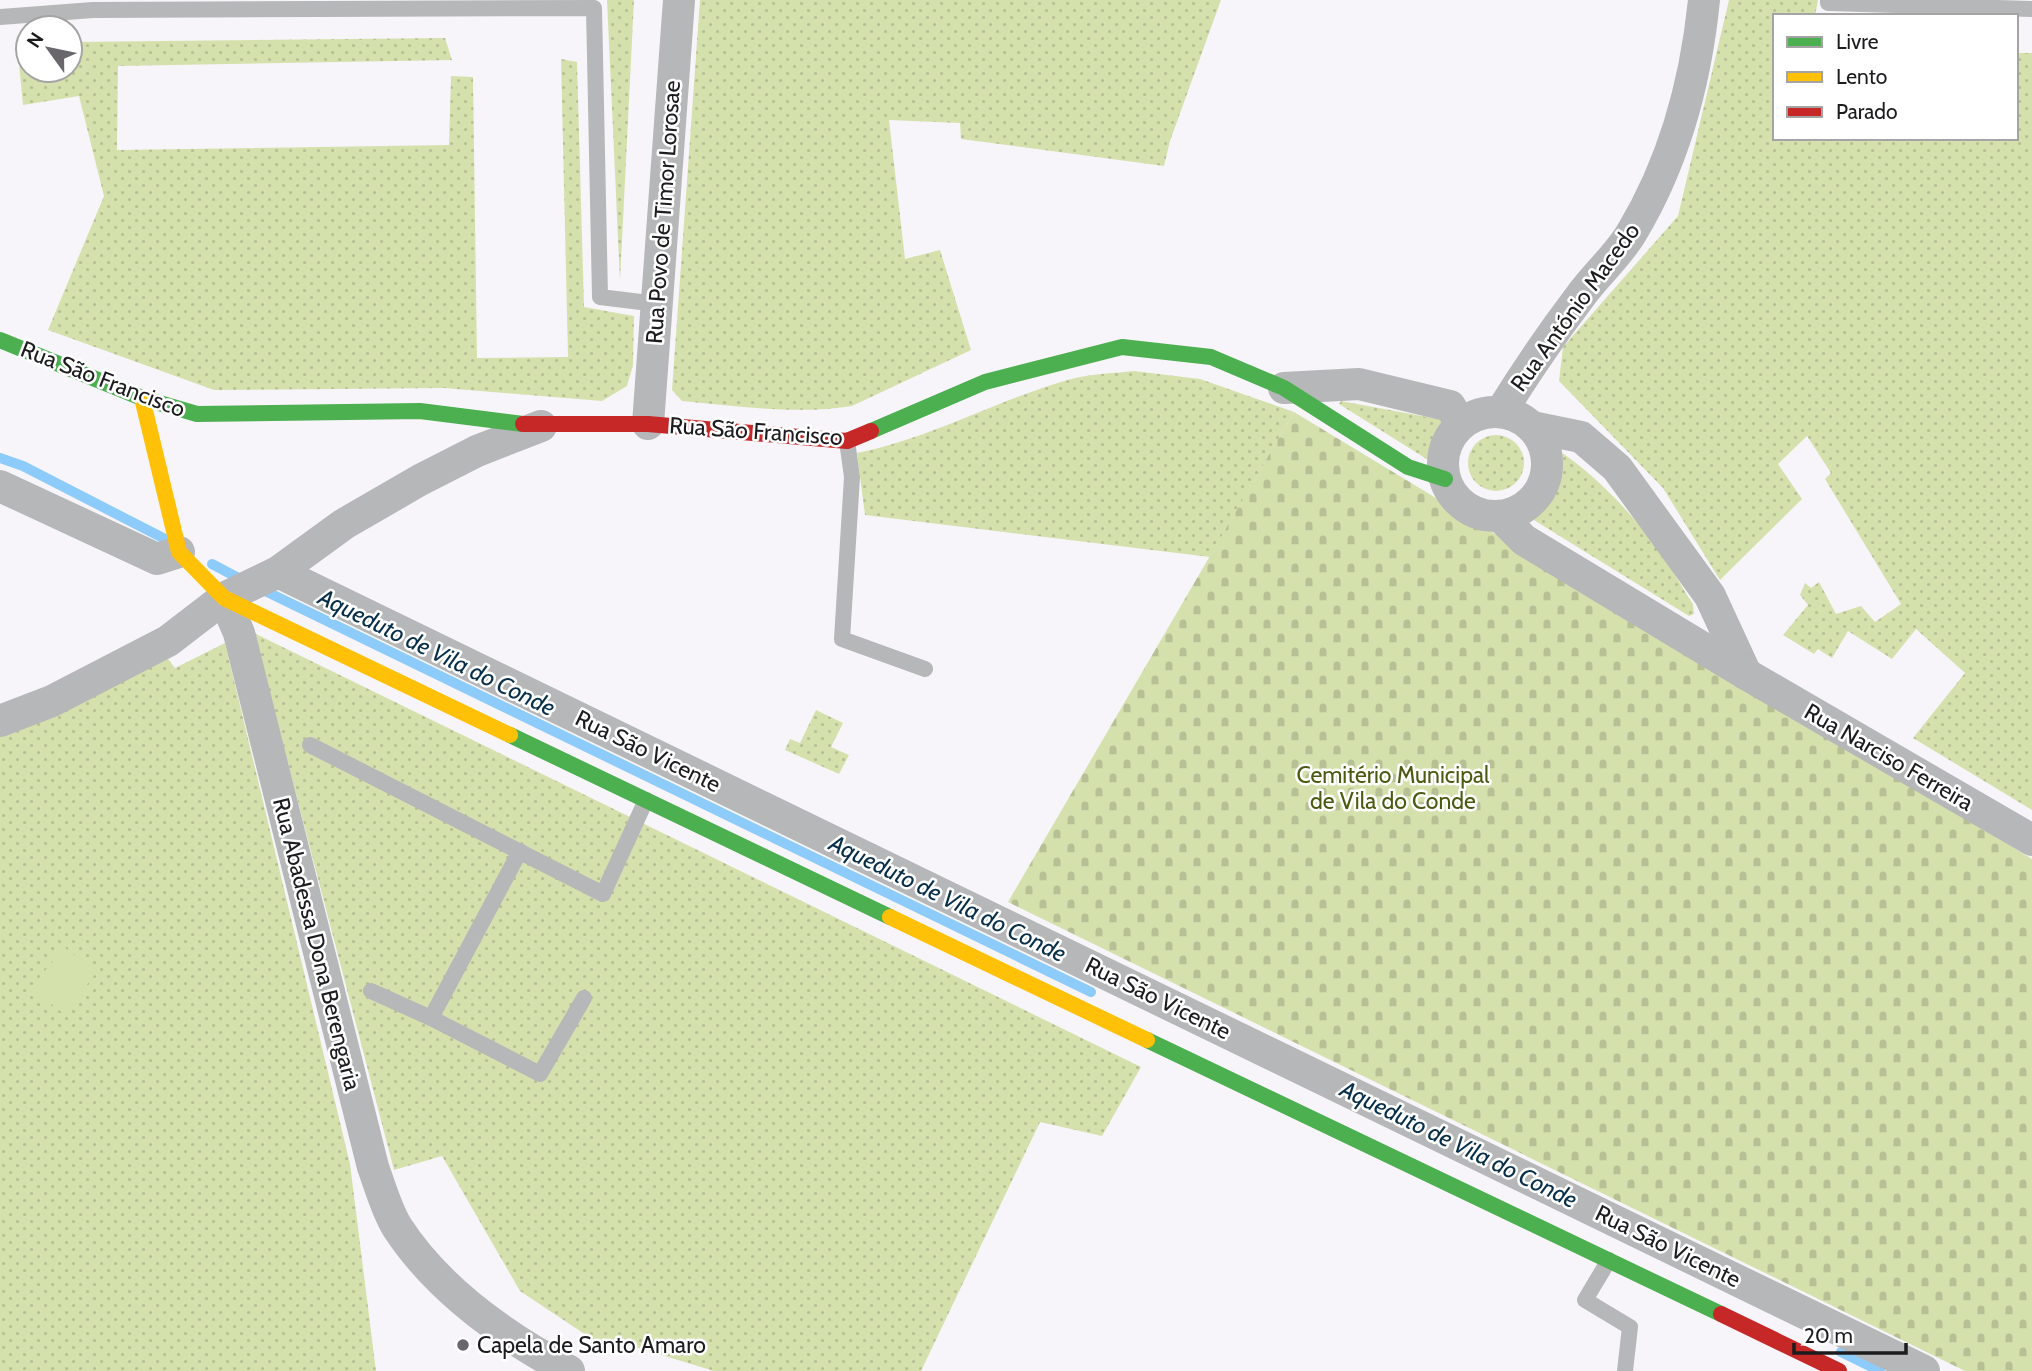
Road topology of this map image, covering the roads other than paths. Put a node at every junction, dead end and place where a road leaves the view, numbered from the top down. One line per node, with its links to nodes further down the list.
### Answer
1 (679, 0): 6 (street, Rua Povo de Timor Lorosae)
2 (1704, 0): 10 (street, Rua António Macedo)
3 (1828, 0): 4 (lane)
4 (2032, 9)
5 (0, 17): 6 (lane)
6 (657, 304): 11 (street, Rua Povo de Timor Lorosae)
7 (0, 340): 9 (street, Rua São Francisco)
8 (1284, 388): 12 (street, Rua São Francisco); 15 (street, Rua São Francisco); 16 (street, Rua São Francisco)
9 (142, 398): 13 (street, Rua São Francisco); 19 (street)
10 (1501, 412): 12 (street); 14 (street)
11 (648, 424): 13 (street, Rua São Francisco); 15 (street, Rua São Francisco)
12 (1461, 424): 16 (street)
13 (541, 426): 20 (street, Rua São Francisco)
14 (1532, 426): 18 (street); 23 (street)
15 (846, 441): 22 (lane)
16 (1445, 479): 18 (street)
17 (0, 486): 19 (street)
18 (1500, 516): 23 (street, Rua Narciso Ferreira)
19 (179, 552): 21 (street)
20 (278, 572): 21 (street, Rua São Francisco); 36 (street, Rua São Vicente)
21 (224, 598): 24 (street, Rua São Francisco); 26 (street, Rua São Vicente); 33 (street, Rua Abadessa Dona Berengaria)
22 (925, 669)
23 (1746, 674): 27 (street, Rua Narciso Ferreira)
24 (0, 721)
25 (310, 745): 28 (lane)
26 (646, 800): 28 (lane); 32 (street, Rua São Vicente)
27 (2032, 840)
28 (520, 851): 31 (lane)
29 (371, 991): 31 (lane)
30 (584, 998): 31 (lane)
31 (431, 1018)
32 (1609, 1260): 34 (lane); 35 (street, Rua São Vicente)
33 (569, 1371)
34 (1625, 1371)
35 (1839, 1371)
36 (1924, 1371)

